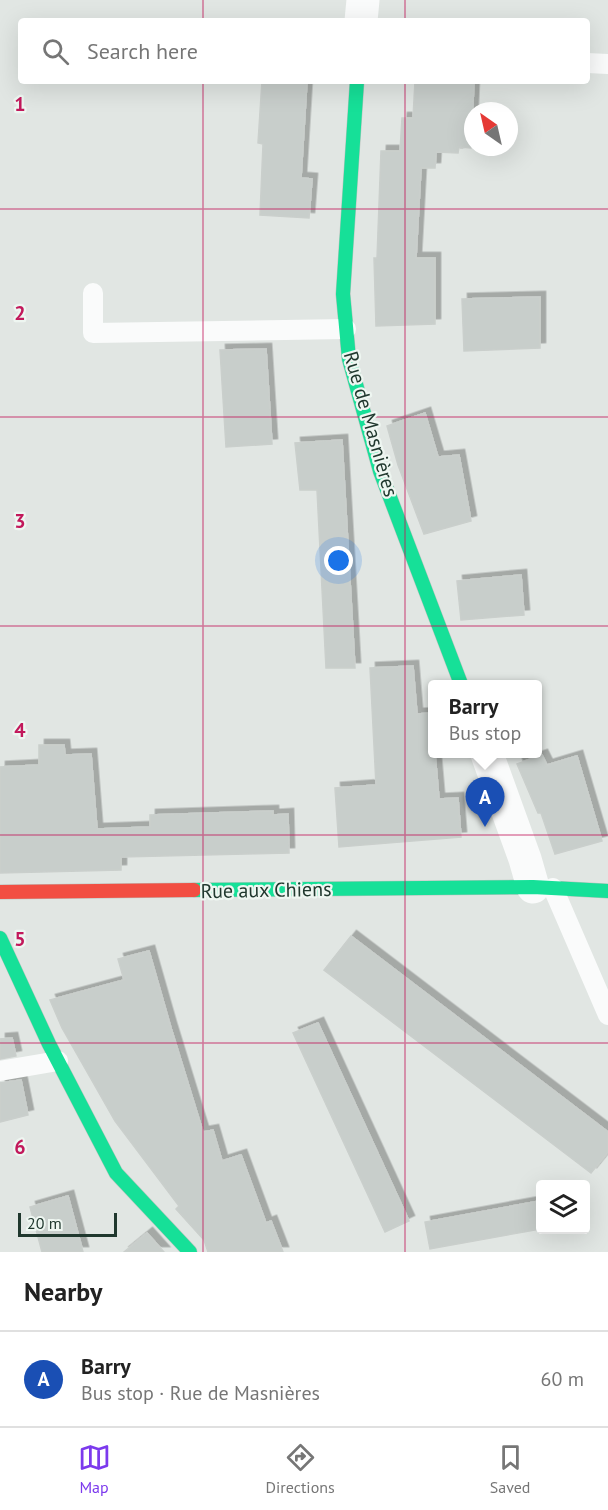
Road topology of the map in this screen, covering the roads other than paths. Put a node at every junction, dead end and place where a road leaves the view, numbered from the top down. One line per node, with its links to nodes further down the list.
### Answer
1 (363, 0): 2 (street)
2 (361, 18)
3 (590, 63): 4 (lane)
4 (608, 64)
5 (357, 84): 7 (street, Rue de Masnières)
6 (93, 293): 7 (lane)
7 (346, 329): 8 (street, Rue de Masnières)
8 (459, 680)
9 (489, 758): 10 (street)
10 (543, 888): 11 (street, Rue aux Chiens); 12 (street, Rue aux Chiens); 14 (lane)
11 (608, 891)
12 (0, 892)
13 (0, 938): 15 (street)
14 (608, 1015)
15 (58, 1062): 16 (lane); 17 (street)
16 (0, 1071)
17 (190, 1252)

